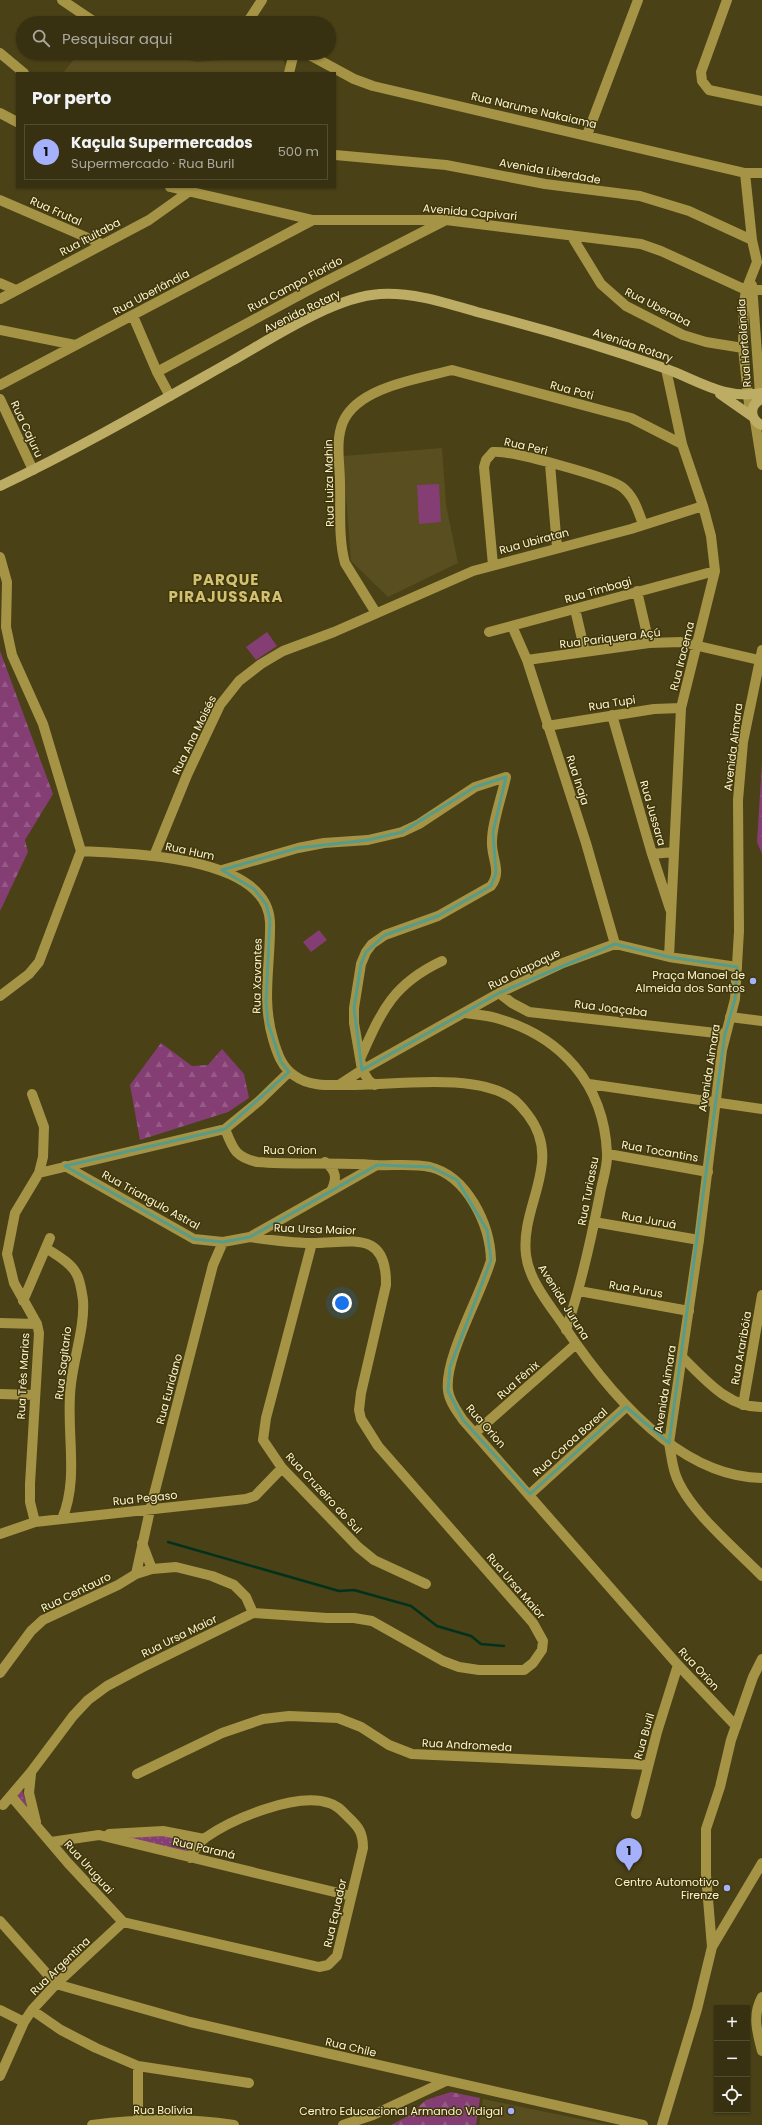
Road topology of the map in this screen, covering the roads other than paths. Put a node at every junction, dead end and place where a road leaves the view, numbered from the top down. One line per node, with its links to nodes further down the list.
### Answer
1 (62, 0): 5 (street)
2 (262, 0): 6 (street)
3 (638, 0): 15 (street)
4 (726, 0): 12 (street)
5 (86, 16)
6 (252, 16)
7 (0, 53): 10 (street)
8 (292, 60): 11 (street)
9 (320, 60): 15 (street, Rua Narume Nakaiama)
10 (23, 72)
11 (289, 72)
12 (762, 101)
13 (0, 113): 14 (street)
14 (16, 121)
15 (587, 135): 18 (street, Rua Narume Nakaiama)
16 (336, 155): 25 (street, Avenida Liberdade)
17 (762, 173): 18 (street, Rua Narume Nakaiama)
18 (745, 174): 25 (street)
19 (173, 188): 20 (street, Avenida Capivari)
20 (187, 192): 22 (street, Avenida Capivari); 26 (street, Rua Ituitaba)
21 (0, 200): 26 (street, Rua Frutal)
22 (313, 220): 23 (street, Avenida Capivari); 32 (street, Rua Uberlândia)
23 (446, 220): 24 (street, Avenida Capivari); 38 (street, Rua Campo Florido)
24 (571, 235): 29 (street, Avenida Capivari); 35 (street, Rua Uberaba)
25 (752, 240): 27 (street)
26 (102, 244): 30 (street, Rua Ituitaba)
27 (760, 261): 29 (street)
28 (0, 283): 30 (street)
29 (753, 288): 35 (street, Rua Hortolândia); 43 (street, Rua Hortolândia)
30 (16, 290): 31 (street, Rua Ituitaba)
31 (0, 299)
32 (134, 316): 34 (street, Rua Uberlândia); 38 (street)
33 (0, 330): 34 (street)
34 (75, 345): 39 (street, Rua Uberlândia)
35 (743, 348): 41 (street, Rua Hortolândia)
36 (666, 368): 40 (main road, Avenida Rotary); 42 (main road, Avenida Rotary); 46 (street, Rua Iracema)
37 (452, 370): 46 (street, Rua Poti); 59 (street, Rua Luiza Mahin)
38 (157, 372): 42 (street)
39 (0, 385)
40 (708, 387): 41 (main road, Avenida Rotary); 45 (main road, Avenida Rotary)
41 (748, 395): 43 (main road, Avenida Rotary); 45 (street, Rua Hortolândia)
42 (170, 396): 49 (main road, Avenida Rotary)
43 (761, 396): 45 (main road)
44 (0, 399): 49 (street, Rua Cajuru)
45 (755, 418): 47 (street)
46 (682, 444): 51 (street, Rua Iracema)
47 (762, 460)
48 (550, 464): 52 (street, Rua Peri); 53 (street); 55 (street, Rua Peri)
49 (33, 470): 50 (main road, Avenida Rotary)
50 (0, 486)
51 (703, 506): 52 (street, Rua Ubiratan); 56 (street, Rua Iracema)
52 (643, 524): 53 (street, Rua Ubiratan)
53 (557, 548): 55 (street, Rua Ubiratan)
54 (0, 556): 71 (street)
55 (493, 565): 59 (street, Rua Ubiratan)
56 (715, 571): 57 (street, Rua Timbagi); 63 (street, Rua Iracema)
57 (637, 591): 58 (street, Rua Timbagi); 62 (street)
58 (575, 609): 60 (street, Rua Timbagi); 65 (street)
59 (376, 613): 74 (street, Rua Ana Moisés)
60 (512, 626): 61 (street, Rua Timbagi); 66 (street, Rua Inaja)
61 (489, 632)
62 (649, 644): 63 (street, Rua Pariquera Açú); 65 (street, Rua Pariquera Açú)
63 (696, 644): 67 (street, Rua Pariquera Açú); 68 (street, Rua Iracema)
64 (762, 650): 67 (street, Avenida Aimara)
65 (585, 652): 66 (street, Rua Pariquera Açú)
66 (527, 660): 70 (street, Rua Inaja)
67 (759, 660): 80 (street, Avenida Aimara)
68 (681, 708): 69 (street, Rua Tupi); 72 (street, Rua Iracema)
69 (612, 715): 70 (street, Rua Tupi); 73 (street, Rua Jussara)
70 (547, 726): 77 (street, Rua Inaja)
71 (81, 851): 74 (street, Rua Hum); 82 (street)
72 (674, 852): 73 (street); 76 (street, Rua Iracema)
73 (652, 854): 76 (street, Rua Jussara)
74 (154, 856): 75 (street, Rua Hum)
75 (222, 870): 89 (street); 91 (street, Rua Xavantes)
76 (672, 916): 78 (street, Rua Iracema)
77 (615, 944): 78 (street); 81 (street, Rua Oiapoque)
78 (669, 957): 80 (street)
79 (442, 961): 89 (street)
80 (737, 967): 85 (street, Avenida Aimara)
81 (500, 994): 83 (street, Rua Joaçaba); 84 (street, Rua Oiapoque)
82 (0, 996)
83 (529, 1012): 87 (street); 88 (street, Rua Joaçaba)
84 (466, 1013): 87 (street, Rua Turiassu); 90 (street, Rua Oiapoque)
85 (730, 1017): 86 (street); 88 (street, Avenida Aimara)
86 (762, 1021)
87 (526, 1028): 92 (street, Rua Turiassu)
88 (725, 1034): 96 (street, Avenida Aimara)
89 (361, 1056): 90 (street)
90 (362, 1070): 93 (street, Rua Oiapoque); 94 (street)
91 (288, 1072): 93 (street); 98 (street)
92 (589, 1084): 96 (street); 99 (street, Rua Turiassu)
93 (339, 1085): 94 (street, Avenida Juruna)
94 (375, 1085): 120 (street, Avenida Juruna)
95 (32, 1094): 104 (street, Rua Três Marias)
96 (716, 1102): 97 (street); 103 (street, Avenida Aimara)
97 (762, 1109)
98 (225, 1129): 100 (street, Rua Orion); 102 (street)
99 (608, 1154): 103 (street, Rua Tocantins); 106 (street, Rua Turiassu)
100 (325, 1162): 101 (street, Rua Orion); 105 (street, Rua Orion)
101 (377, 1165): 105 (street, Rua Triangulo Astral); 128 (street, Rua Orion)
102 (65, 1166): 104 (street); 110 (street, Rua Triangulo Astral)
103 (708, 1172): 109 (street, Avenida Aimara)
104 (39, 1173): 113 (street, Rua Três Marias)
105 (331, 1191): 107 (street, Rua Triangulo Astral)
106 (594, 1222): 109 (street, Rua Juruá); 114 (street, Rua Turiassu)
107 (250, 1237): 110 (street, Rua Triangulo Astral); 111 (street, Rua Ursa Maior)
108 (50, 1238): 112 (street)
109 (699, 1240): 117 (street, Avenida Aimara)
110 (223, 1242): 133 (street, Rua Euridano)
111 (312, 1243): 130 (street, Rua Cruzeiro do Sul); 142 (street, Rua Ursa Maior)
112 (46, 1248): 116 (street); 134 (street, Rua Sagitario)
113 (4, 1253): 116 (street, Rua Três Marias)
114 (579, 1291): 117 (street, Rua Purus); 120 (street, Rua Turiassu)
115 (762, 1295): 125 (street, Rua Araribóia)
116 (23, 1301): 119 (street, Rua Três Marias)
117 (689, 1311): 122 (street, Avenida Aimara)
118 (0, 1323): 119 (street)
119 (37, 1324): 124 (street, Rua Três Marias)
120 (566, 1330): 121 (street, Avenida Juruna)
121 (576, 1344): 126 (street, Avenida Juruna); 128 (street, Rua Fênix)
122 (682, 1356): 125 (street); 129 (street, Avenida Aimara)
123 (0, 1394): 124 (street)
124 (34, 1395): 135 (street, Rua Três Marias)
125 (743, 1405): 127 (street)
126 (626, 1407): 129 (street, Avenida Juruna); 132 (street, Rua Coroa Boreal)
127 (762, 1407)
128 (475, 1432): 132 (street, Rua Orion)
129 (669, 1443): 131 (street, Avenida Juruna); 140 (street)
130 (282, 1468): 133 (street, Rua Pegaso); 141 (street, Rua Cruzeiro do Sul)
131 (762, 1478)
132 (530, 1494): 144 (street, Rua Orion)
133 (150, 1510): 134 (street, Rua Pegaso); 137 (street, Rua Euridano)
134 (62, 1519): 135 (street, Rua Pegaso)
135 (35, 1522): 136 (street, Rua Pegaso)
136 (0, 1534)
137 (142, 1543): 138 (street); 139 (street, Rua Euridano)
138 (152, 1569): 139 (street, Rua Centauro); 142 (street, Rua Centauro)
139 (136, 1574): 145 (street, Rua Centauro)
140 (762, 1576)
141 (426, 1584)
142 (253, 1613): 148 (street, Rua Ursa Maior)
143 (762, 1659): 146 (street)
144 (678, 1665): 146 (street, Rua Orion); 147 (street, Rua Buril)
145 (0, 1673)
146 (736, 1726): 162 (street)
147 (648, 1765): 149 (street, Rua Andromeda); 152 (street, Rua Buril)
148 (31, 1772): 150 (street, Rua Ursa Maior); 153 (street, Rua Uruguai)
149 (137, 1774)
150 (11, 1796): 151 (street, Rua Ursa Maior); 153 (street, Rua Uruguai)
151 (3, 1805)
152 (636, 1814)
153 (38, 1826): 156 (street, Rua Uruguai)
154 (99, 1835): 155 (street); 156 (street, Rua Paraná); 157 (street, Rua Paraná)
155 (204, 1839): 157 (street, Rua Equador); 159 (street, Rua Equador)
156 (51, 1842): 161 (street, Rua Uruguai)
157 (190, 1858): 159 (street, Rua Paraná)
158 (762, 1863): 162 (street)
159 (351, 1896): 161 (street, Rua Equador)
160 (0, 1921): 163 (street)
161 (123, 1922): 163 (street, Rua Argentina)
162 (712, 1947): 178 (street)
163 (56, 1984): 166 (street, Rua Argentina); 171 (street, Rua Chile)
164 (762, 1997): 168 (street)
165 (0, 2010): 167 (street)
166 (32, 2010): 167 (street, Rua Argentina); 169 (street)
167 (24, 2022): 170 (street, Rua Argentina)
168 (762, 2051)
169 (138, 2066): 172 (street); 173 (street)
170 (0, 2076)
171 (446, 2080): 176 (street); 177 (street, Rua Chile)
172 (249, 2083)
173 (138, 2121): 174 (street, Rua Bolívia); 175 (street, Rua Bolívia)
174 (92, 2125)
175 (234, 2125)
176 (343, 2125)
177 (643, 2125)
178 (662, 2125)

